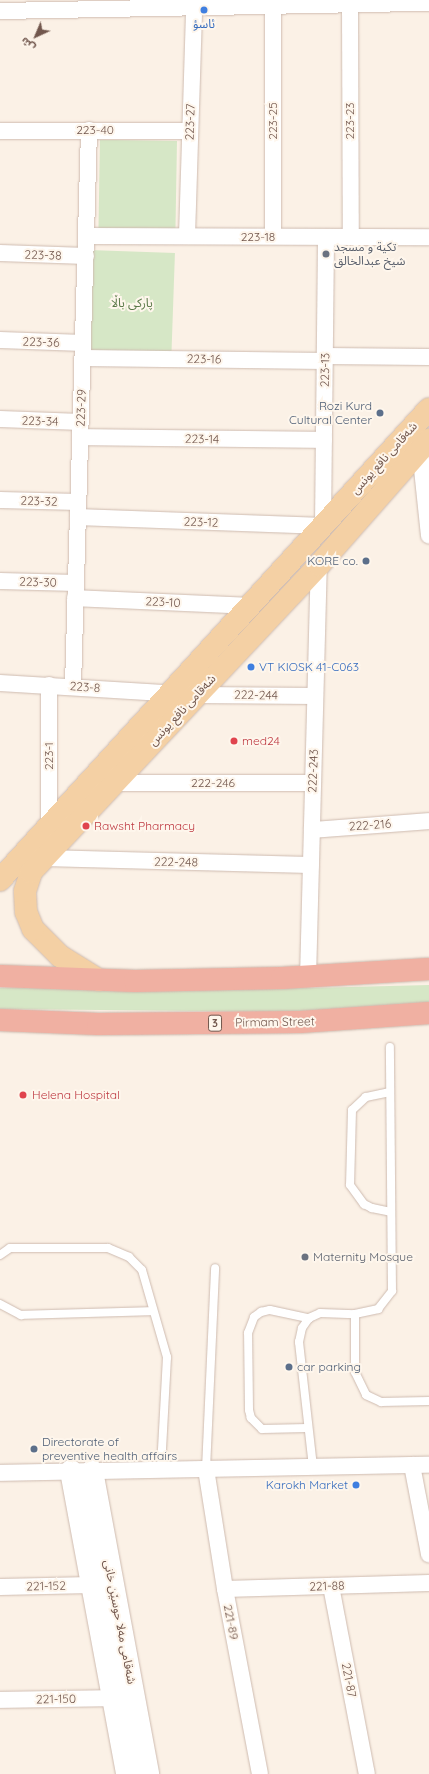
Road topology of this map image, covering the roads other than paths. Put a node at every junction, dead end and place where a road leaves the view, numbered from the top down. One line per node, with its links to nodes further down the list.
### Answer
1 (333, 2): 4 (street); 5 (street)
2 (429, 3): 4 (street)
3 (220, 4): 5 (street); 6 (street)
4 (350, 5): 14 (street, 223-23)
5 (273, 6): 13 (street, 223-25)
6 (194, 8): 7 (street); 10 (street, 223-27)
7 (0, 11)
8 (89, 130): 9 (street, 223-40); 10 (street, 223-40); 11 (street, 223-29)
9 (0, 131)
10 (190, 131): 12 (street, 223-27)
11 (86, 236): 12 (street, 223-18); 18 (street, 223-29)
12 (187, 236): 13 (street, 223-18)
13 (272, 236): 16 (street, 223-18)
14 (351, 237): 15 (street, 223-18); 16 (street, 223-18)
15 (429, 237)
16 (326, 238): 22 (street, 223-13)
17 (0, 253): 18 (street, 223-38)
18 (86, 256): 20 (street, 223-29)
19 (0, 340): 20 (street, 223-36)
20 (83, 351): 22 (street, 223-16); 25 (street, 223-29)
21 (429, 357): 22 (street, 223-16)
22 (325, 358): 26 (street, 223-13)
23 (429, 409): 30 (main road, شەقامی نافع یونس)
24 (0, 419): 25 (street, 223-34)
25 (80, 430): 26 (street, 223-14); 29 (street, 223-29)
26 (324, 440): 30 (street, 223-13)
27 (425, 445): 31 (street); 32 (main road, شەقامی نافع یونس)
28 (0, 500): 29 (street, 223-32)
29 (78, 510): 30 (street, 223-12); 35 (street, 223-29)
30 (323, 526): 32 (main road); 36 (main road, شەقامی نافع یونس)
31 (429, 536)
32 (340, 541): 33 (main road, شەقامی نافع یونس)
33 (319, 565): 41 (main road, شەقامی نافع یونس); 42 (street, 222-243)
34 (0, 581): 35 (street, 223-30)
35 (76, 590): 36 (street, 223-10); 39 (street, 223-29)
36 (250, 606): 40 (main road, شەقامی نافع یونس)
37 (0, 683): 38 (street, 223-8)
38 (49, 685): 39 (street, 223-8); 46 (street, 223-1)
39 (73, 686): 40 (street, 223-8)
40 (170, 694): 41 (street, 223-8); 46 (main road, شەقامی نافع یونس)
41 (196, 695): 42 (street, 222-244); 43 (main road, شەقامی نافع یونس)
42 (315, 696): 44 (street, 222-243)
43 (113, 783): 44 (street, 222-246); 48 (main road, شەقامی نافع یونس)
44 (313, 783): 47 (street, 222-243)
45 (429, 821): 47 (street, 222-216)
46 (49, 826): 50 (main road, شەقامی نافع یونس)
47 (312, 830): 49 (street, 222-243)
48 (42, 858): 49 (street, 222-248); 54 (main road, شەقامی نافع یونس)
49 (311, 865): 53 (street, 222-243)
50 (0, 880)
51 (429, 969): 53 (highway)
52 (0, 976): 54 (highway)
53 (308, 978): 54 (highway)
54 (99, 980)
55 (429, 1013): 56 (highway, Pirmam Street / 3)
56 (0, 1020)
57 (390, 1047): 58 (lane)
58 (390, 1092): 59 (lane); 59 (lane)
59 (391, 1212): 64 (lane)
60 (0, 1255): 63 (lane)
61 (215, 1268): 72 (lane)
62 (0, 1304): 63 (lane)
63 (153, 1311): 71 (lane)
64 (355, 1314): 65 (lane); 66 (lane)
65 (309, 1318): 67 (lane); 67 (lane)
66 (429, 1402)
67 (308, 1428): 70 (lane)
68 (412, 1465): 69 (street); 70 (street); 75 (street)
69 (429, 1465)
70 (313, 1467): 72 (street)
71 (161, 1469): 72 (street); 73 (street)
72 (206, 1469): 80 (street, 221-89)
73 (81, 1471): 74 (street); 77 (street, شەقامی مەلا حوسێن خانی); 84 (street, شەقامی مەلا حوسێن خانی)
74 (0, 1473)
75 (429, 1554)
76 (429, 1583): 78 (street, 221-88)
77 (92, 1585): 79 (street, 221-152); 81 (street, شەقامی مەلا حوسێن خانی)
78 (331, 1586): 80 (street, 221-88); 86 (street, 221-87)
79 (0, 1587)
80 (225, 1589): 85 (street, 221-89)
81 (113, 1698): 82 (street, 221-150); 83 (street, شەقامی مەلا حوسێن خانی)
82 (0, 1700)
83 (127, 1774)
84 (148, 1774)
85 (260, 1774)
86 (367, 1774)

